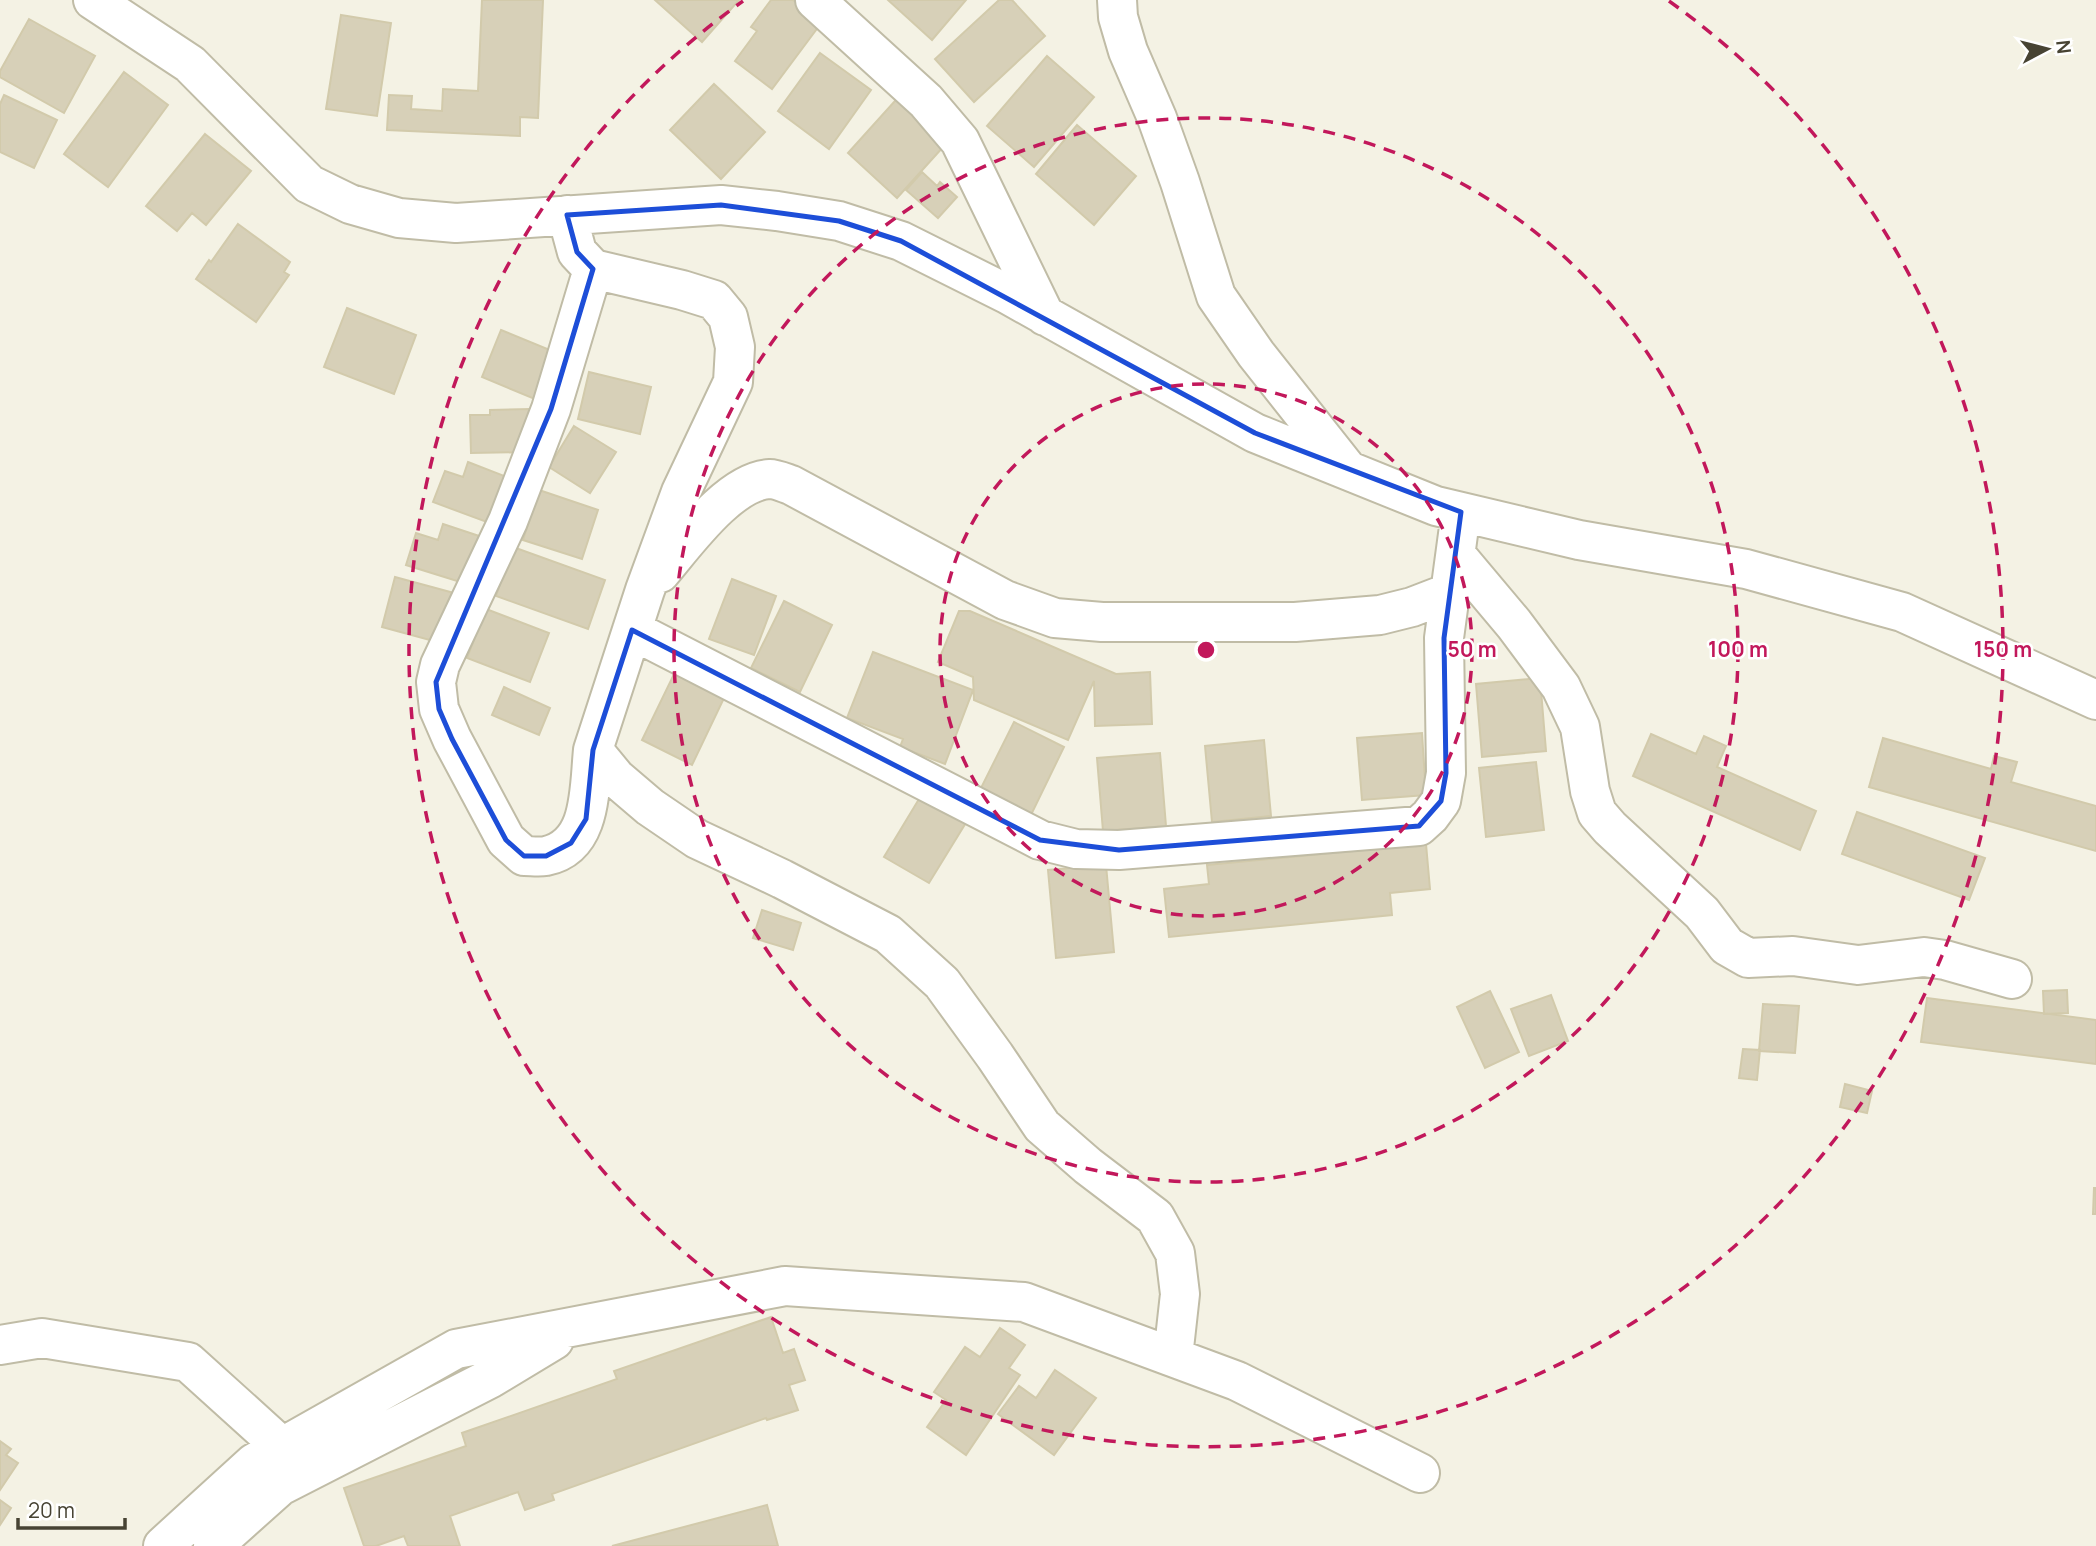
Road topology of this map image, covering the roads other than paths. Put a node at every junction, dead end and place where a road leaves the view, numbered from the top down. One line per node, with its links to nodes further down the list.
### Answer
1 (93, 0): 4 (street)
2 (815, 0): 6 (street)
3 (1116, 0): 7 (street)
4 (567, 215): 5 (street); 6 (street)
5 (593, 270): 10 (street); 13 (street)
6 (1045, 316): 7 (street)
7 (1348, 471): 8 (street)
8 (1461, 512): 9 (street); 12 (street)
9 (1453, 573): 10 (street); 11 (street); 14 (street)
10 (645, 590): 11 (street)
11 (632, 630): 13 (street)
12 (2096, 700)
13 (593, 750): 17 (street)
14 (2012, 979)
15 (576, 1327): 17 (street); 18 (street); 21 (street)
16 (0, 1345): 18 (street)
17 (1173, 1357): 19 (street)
18 (282, 1447): 20 (street)
19 (1420, 1473)
20 (163, 1546)
21 (213, 1546)

